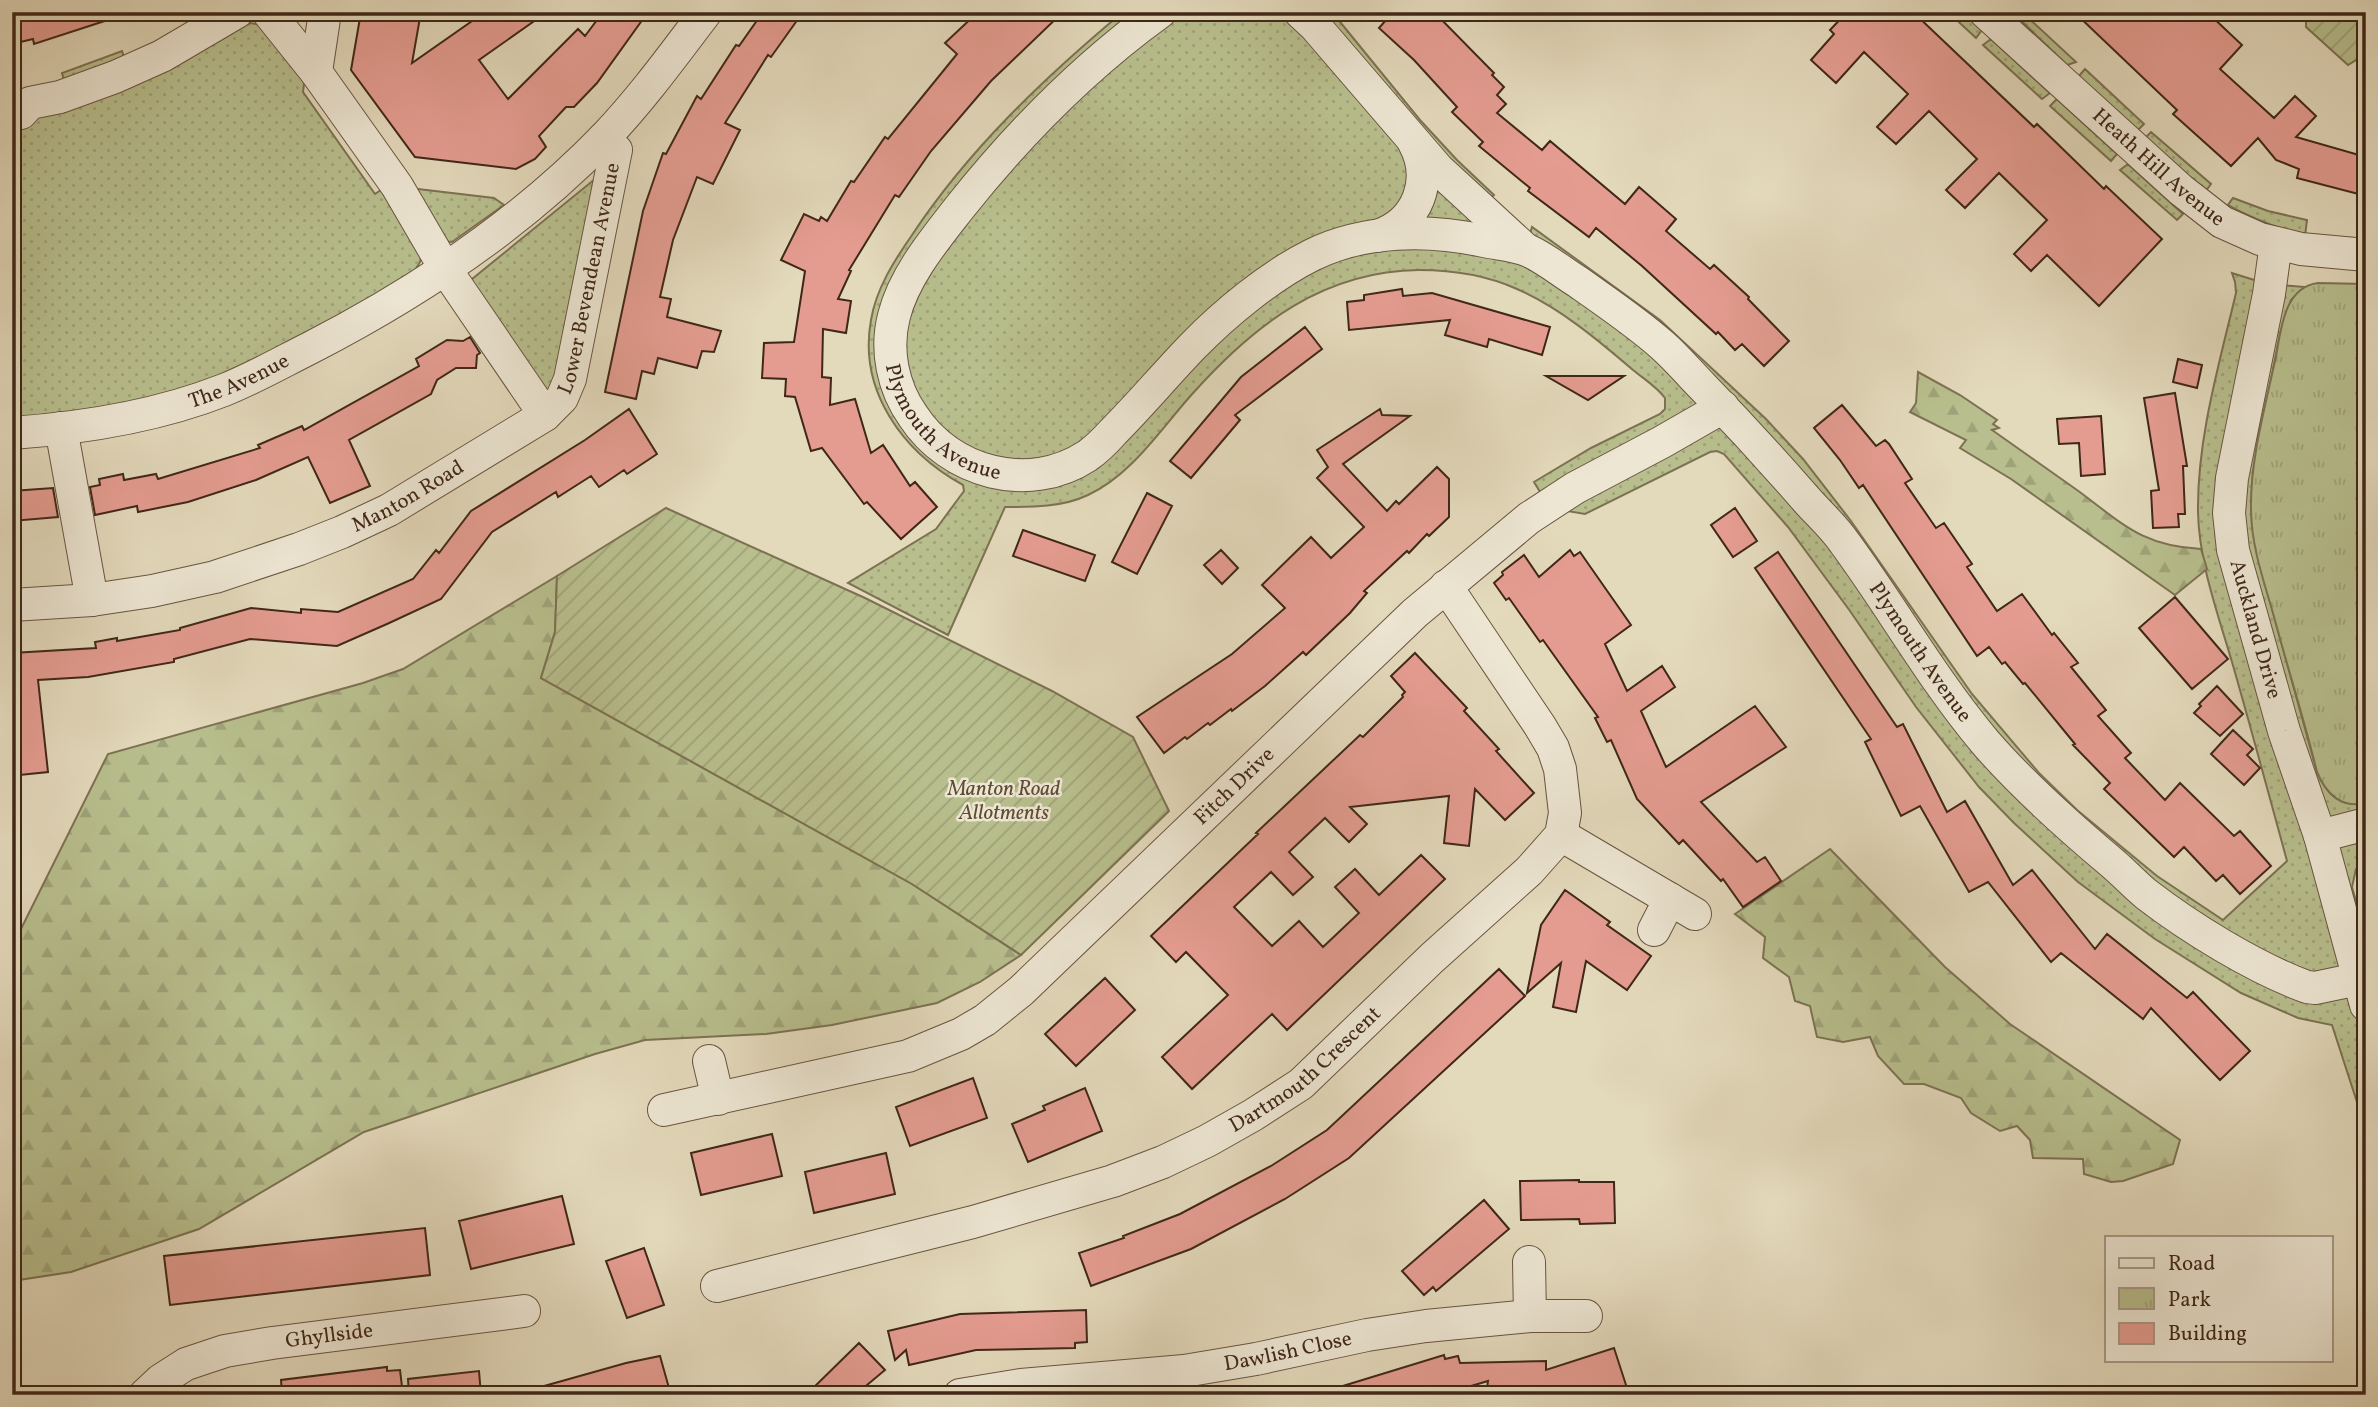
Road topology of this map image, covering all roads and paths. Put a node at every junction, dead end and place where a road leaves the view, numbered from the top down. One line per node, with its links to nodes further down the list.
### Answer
1 (237, 12): 9 (street)
2 (268, 12): 8 (street)
3 (325, 12): 8 (street)
4 (706, 12): 10 (street, Lower Bevendean Avenue)
5 (1160, 12): 12 (street, Plymouth Avenue)
6 (1300, 12): 11 (street, Plymouth Avenue)
7 (1985, 12): 13 (street, Heath Hill Avenue)
8 (316, 72): 16 (street)
9 (12, 114)
10 (604, 138): 16 (street, Lower Bevendean Avenue); 18 (street, Lower Bevendean Avenue)
11 (1411, 139): 12 (street, Plymouth Avenue); 14 (street, Plymouth Avenue)
12 (1374, 237): 14 (street, Plymouth Avenue)
13 (2276, 243): 15 (street, Heath Hill Avenue); 26 (street, Auckland Drive)
14 (1526, 249): 17 (street, Plymouth Avenue)
15 (2366, 255)
16 (446, 270): 18 (street); 19 (street, The Avenue)
17 (1723, 407): 21 (street, Fitch Drive); 28 (street, Plymouth Avenue)
18 (545, 415): 22 (street, Manton Road)
19 (61, 428): 20 (street, The Avenue); 22 (street)
20 (12, 433)
21 (1446, 586): 25 (street); 30 (street, Fitch Drive)
22 (92, 600): 23 (street, Manton Road)
23 (12, 605)
24 (2366, 824): 26 (street)
25 (1561, 835): 27 (street); 33 (street, Dartmouth Crescent)
26 (2320, 836): 28 (street, Auckland Drive)
27 (1654, 930)
28 (2362, 992)
29 (709, 1061): 30 (street)
30 (718, 1100): 31 (street, Fitch Drive)
31 (664, 1111)
32 (1529, 1262): 35 (street)
33 (717, 1286)
34 (524, 1311): 37 (street, Ghyllside)
35 (1531, 1316): 36 (street, Dawlish Close); 38 (street, Dawlish Close)
36 (1586, 1316)
37 (145, 1395)
38 (960, 1395)

